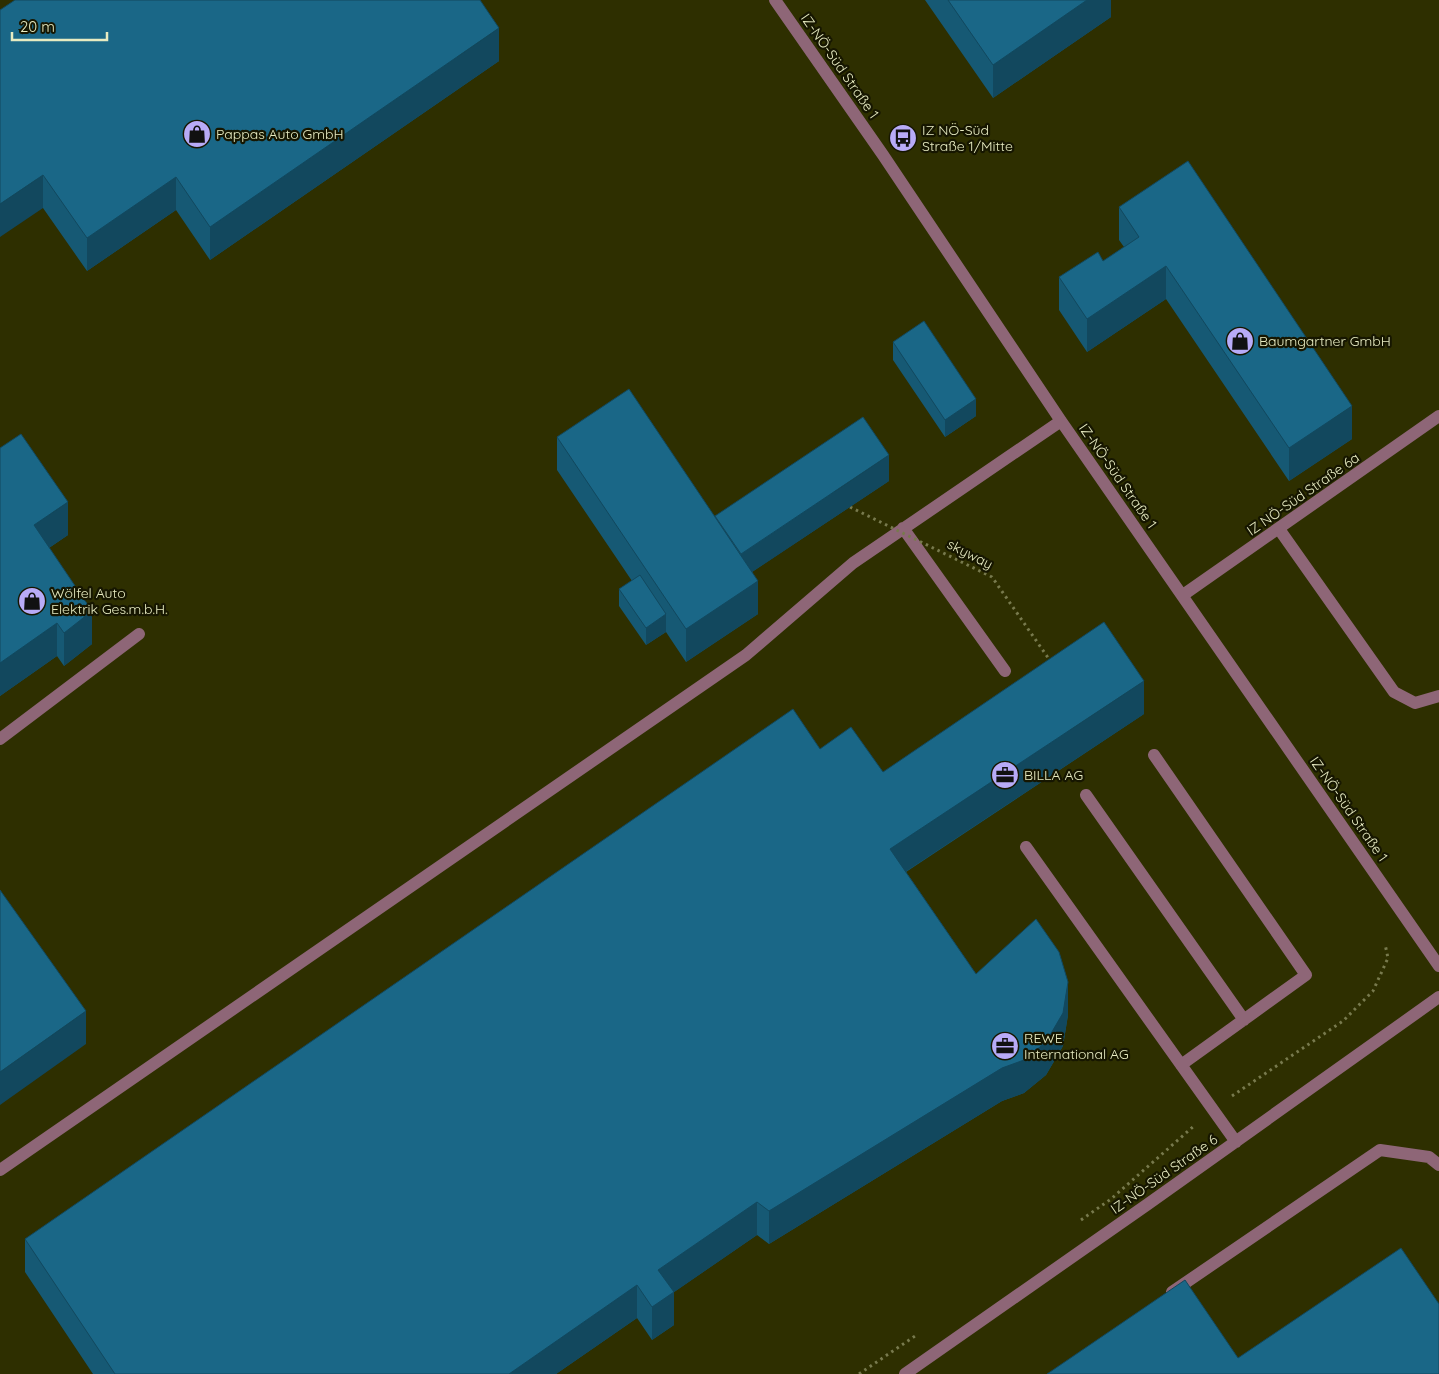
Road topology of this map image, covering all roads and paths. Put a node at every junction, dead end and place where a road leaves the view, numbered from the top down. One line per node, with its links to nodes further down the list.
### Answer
1 (775, 0): 3 (street, IZ-NÖ-Süd Straße 1)
2 (1439, 416): 6 (street, IZ NÖ-Süd Straße 6a)
3 (1061, 421): 5 (street); 7 (street, IZ-NÖ-Süd Straße 1)
4 (850, 507): 9 (path, skyway, bridge)
5 (903, 528): 10 (street); 24 (street)
6 (1279, 529): 7 (street, IZ NÖ-Süd Straße 6a); 11 (street)
7 (1183, 594): 17 (street, IZ-NÖ-Süd Straße 1)
8 (139, 634): 12 (street)
9 (1054, 666)
10 (1005, 672)
11 (1439, 696)
12 (0, 739)
13 (1154, 755): 19 (street)
14 (1086, 795): 19 (street)
15 (1026, 847): 20 (street)
16 (1385, 944): 21 (path)
17 (1439, 966)
18 (1439, 997): 22 (street, IZ-NÖ-Süd Straße 6)
19 (1244, 1020): 20 (street)
20 (1181, 1065): 21 (street)
21 (1212, 1110): 22 (street); 25 (path)
22 (1236, 1142): 29 (street, IZ-NÖ-Süd Straße 6)
23 (1439, 1165): 26 (street)
24 (0, 1170)
25 (1079, 1221)
26 (1159, 1301)
27 (922, 1332): 28 (path)
28 (859, 1374)
29 (905, 1374)

